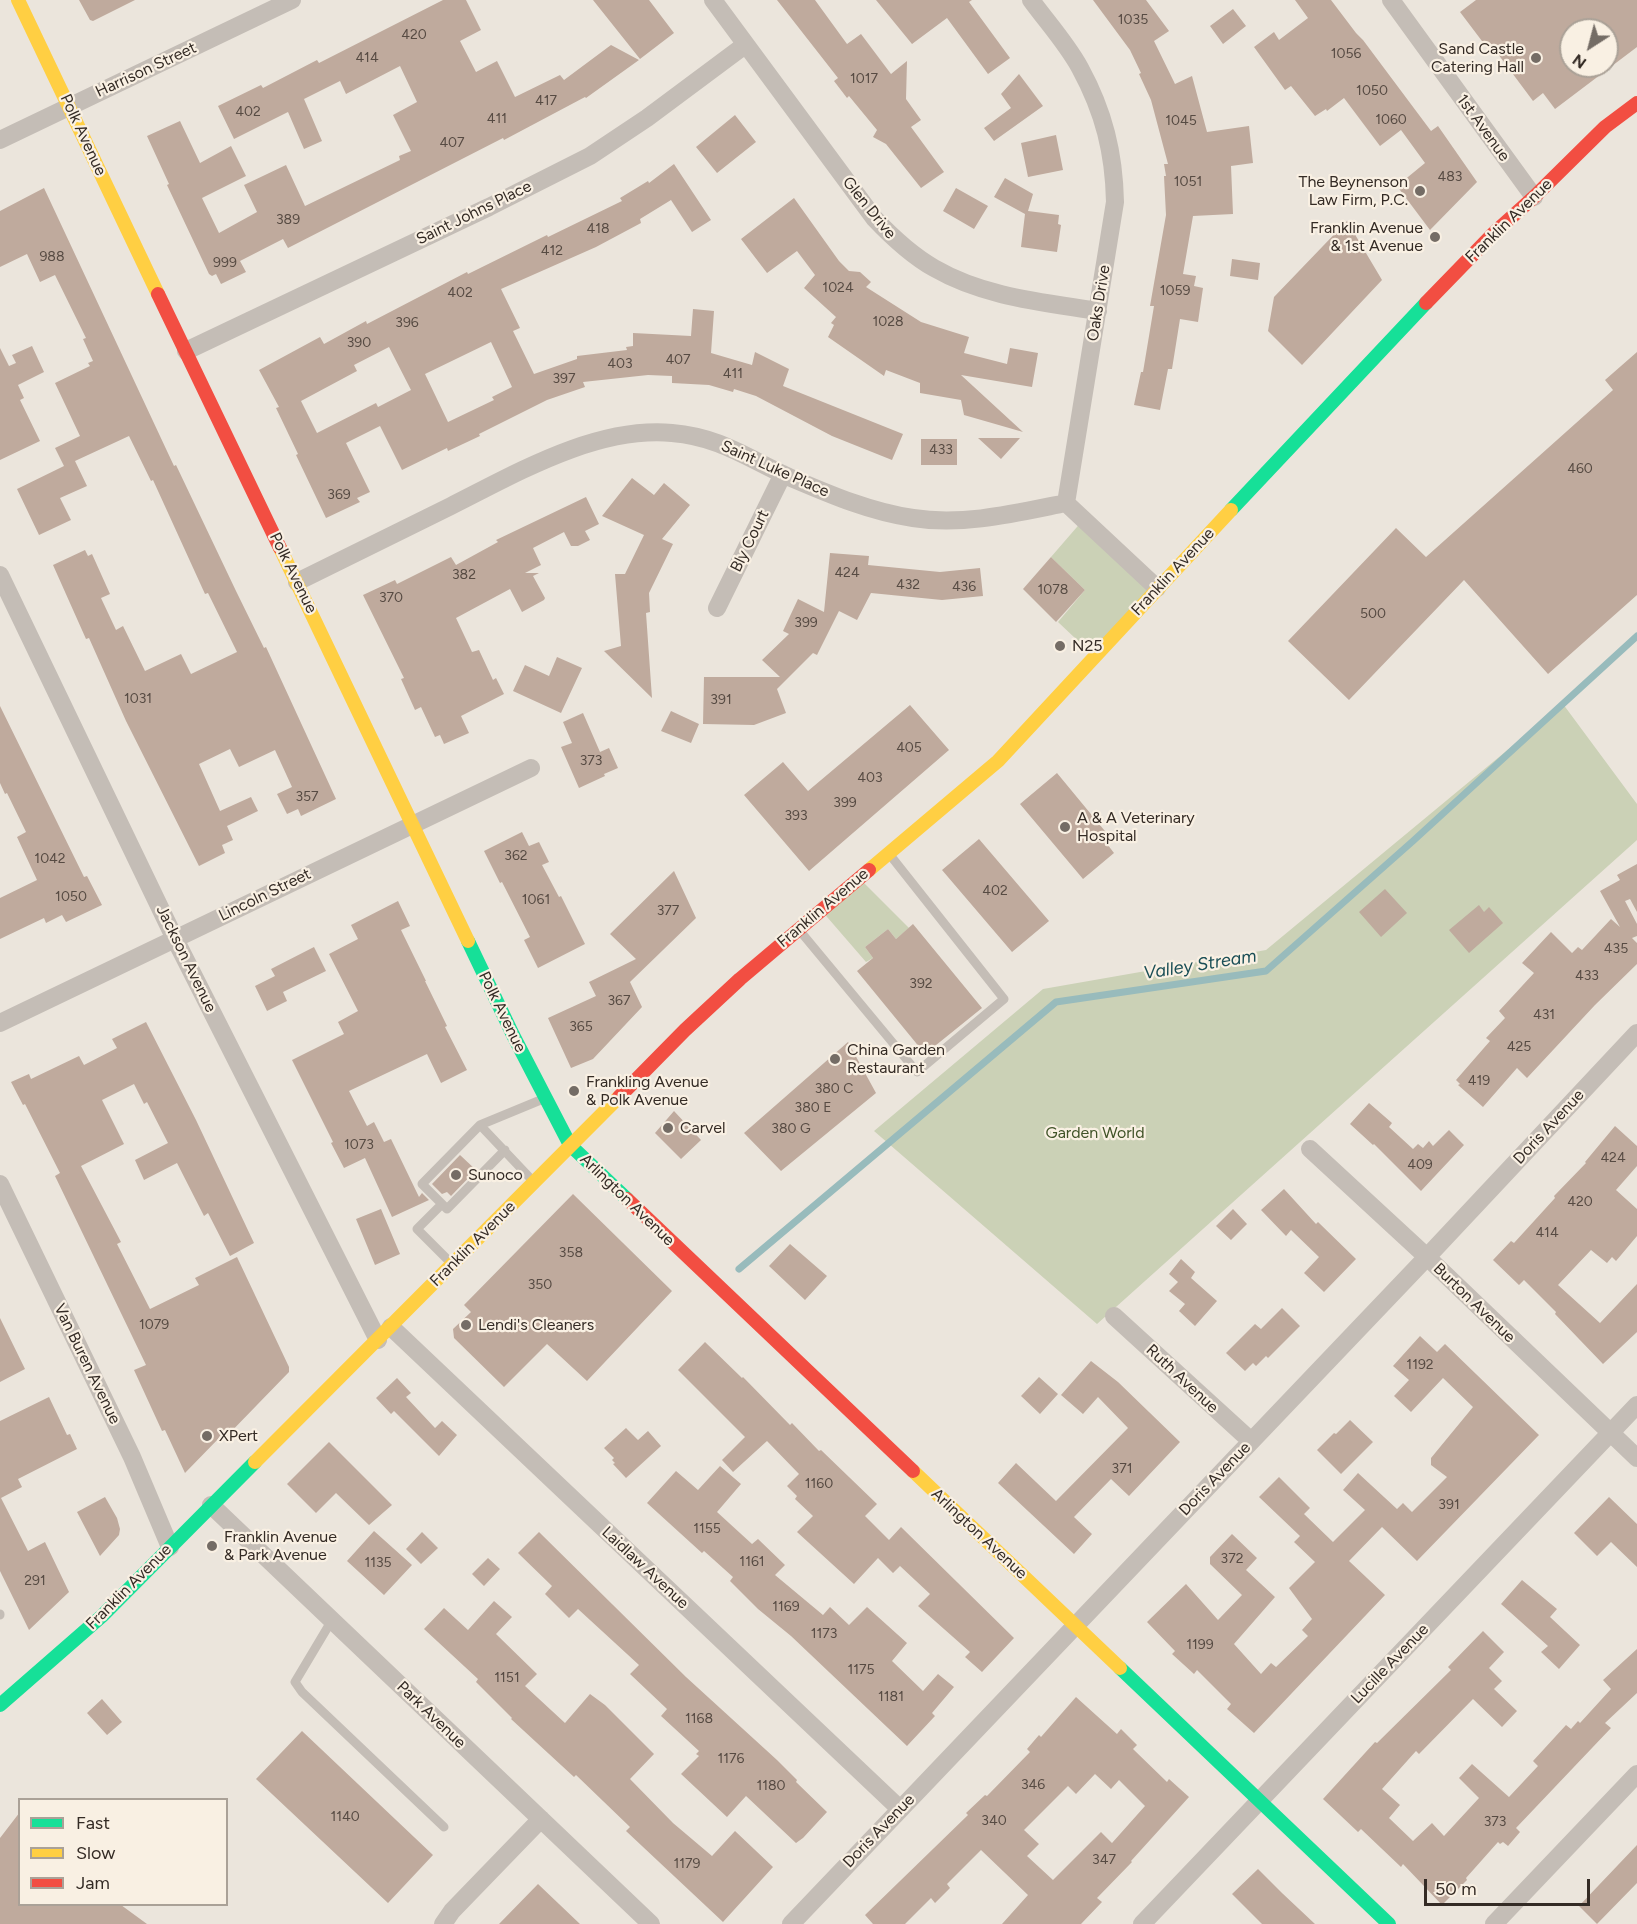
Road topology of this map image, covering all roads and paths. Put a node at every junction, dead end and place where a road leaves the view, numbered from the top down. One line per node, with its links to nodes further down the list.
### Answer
1 (18, 0): 8 (street, Polk Avenue)
2 (292, 0): 8 (street, Harrison Street)
3 (713, 0): 6 (street, Glen Drive)
4 (1031, 0): 11 (street, Oaks Drive)
5 (1391, 0): 10 (street, 1st Avenue)
6 (745, 45): 11 (street, Glen Drive); 12 (street, Saint Johns Place)
7 (1637, 103): 10 (street, Franklin Avenue)
8 (69, 106): 9 (street, Harrison Street); 12 (street, Polk Avenue)
9 (0, 140)
10 (1534, 197): 17 (street, Franklin Avenue)
11 (1098, 311): 14 (street, Oaks Drive)
12 (186, 351): 16 (street, Polk Avenue)
13 (783, 474): 14 (street, Saint Luke Place); 16 (street, Saint Luke Place); 18 (street, Bly Court)
14 (1066, 504): 17 (street)
15 (0, 575): 23 (street, Jackson Avenue)
16 (297, 582): 20 (street, Polk Avenue)
17 (1157, 588): 21 (street, Franklin Avenue)
18 (717, 608)
19 (531, 768): 20 (street, Lincoln Street)
20 (413, 824): 23 (street, Lincoln Street); 26 (street, Polk Avenue)
21 (889, 853): 22 (street, Franklin Avenue); 22 (lane)
22 (799, 929): 28 (street, Franklin Avenue)
23 (175, 939): 24 (street, Lincoln Street); 37 (street, Jackson Avenue)
24 (0, 1023)
25 (1637, 1033): 34 (street, Doris Avenue)
26 (545, 1098): 27 (lane); 28 (street, Polk Avenue)
27 (480, 1125): 30 (lane); 33 (lane)
28 (570, 1145): 31 (street, Franklin Avenue); 45 (street, Arlington Avenue)
29 (1310, 1149): 34 (street, Burton Avenue)
30 (505, 1150): 31 (lane); 33 (lane)
31 (533, 1182): 35 (street, Franklin Avenue)
32 (0, 1184): 43 (street, Van Buren Avenue)
33 (442, 1204): 35 (lane)
34 (1427, 1257): 39 (street, Burton Avenue); 40 (street, Doris Avenue)
35 (452, 1265): 37 (street, Franklin Avenue)
36 (1114, 1316): 40 (street, Ruth Avenue)
37 (384, 1333): 42 (street, Franklin Avenue); 49 (street, Laidlaw Avenue)
38 (1637, 1405): 39 (street, Lucille Avenue)
39 (1611, 1433): 41 (street, Burton Avenue); 48 (street, Lucille Avenue)
40 (1251, 1441): 45 (street, Doris Avenue)
41 (1637, 1458)
42 (211, 1505): 43 (street, Franklin Avenue); 44 (street, Park Avenue)
43 (170, 1547): 46 (street, Franklin Avenue)
44 (332, 1620): 50 (street, Park Avenue); 51 (lane)
45 (1076, 1626): 48 (street, Arlington Avenue); 49 (street, Doris Avenue)
46 (0, 1705)
47 (1637, 1774): 57 (street)
48 (1259, 1801): 55 (street, Lucille Avenue); 56 (street, Arlington Avenue)
49 (900, 1809): 54 (street, Doris Avenue)
50 (541, 1819): 52 (street); 53 (street, Park Avenue)
51 (444, 1827)
52 (443, 1924)
53 (651, 1924)
54 (791, 1924)
55 (1143, 1924)
56 (1389, 1924)
57 (1494, 1924)

